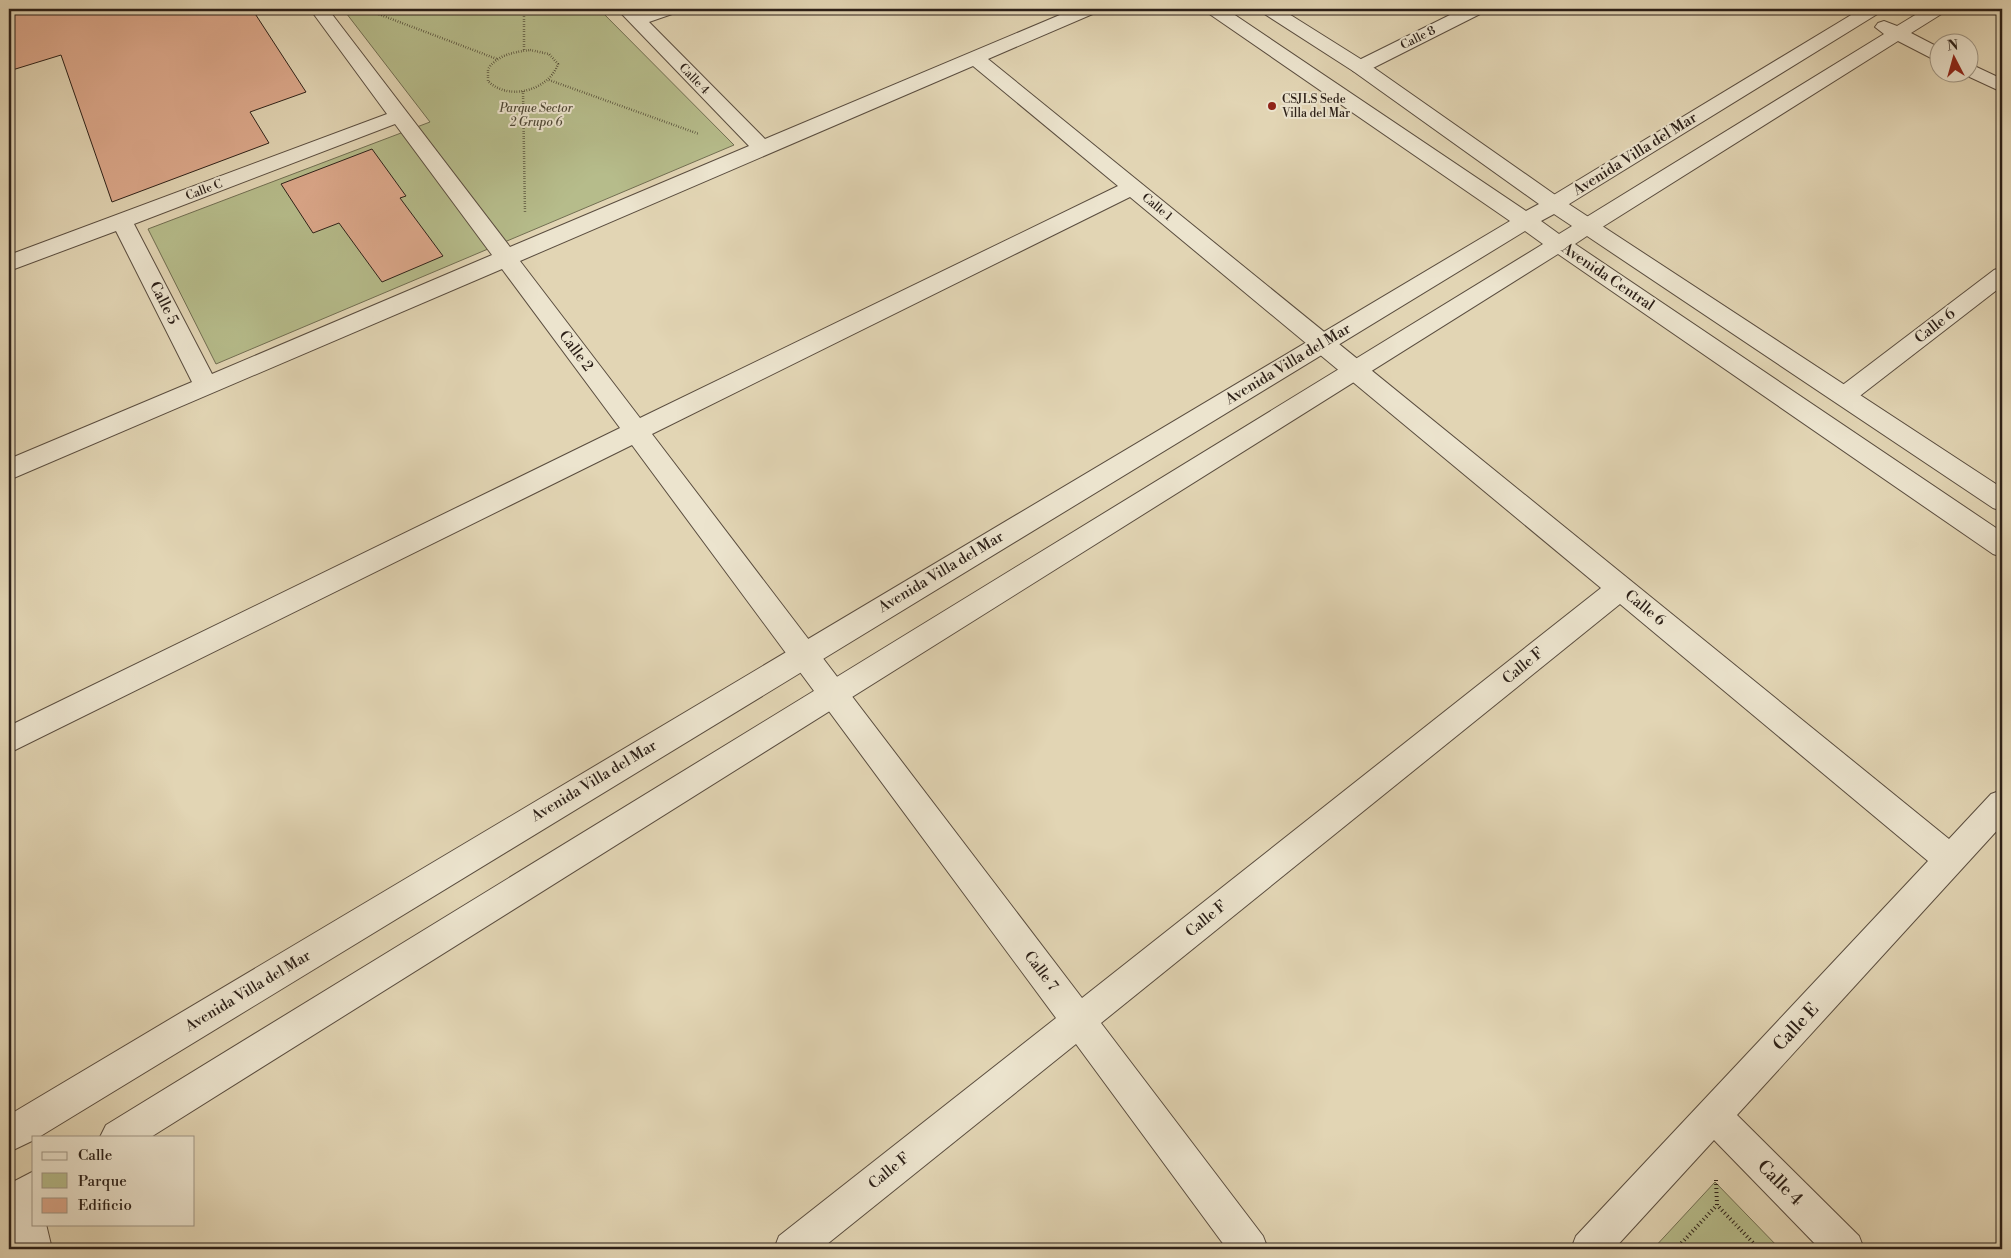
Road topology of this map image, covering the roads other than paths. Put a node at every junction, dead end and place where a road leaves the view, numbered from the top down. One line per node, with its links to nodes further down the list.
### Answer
1 (319, 9): 16 (street, Calle 2)
2 (669, 9): 9 (street)
3 (1089, 9): 12 (street)
4 (1214, 9): 21 (street, Avenida Central)
5 (1269, 9): 13 (street, Avenida Central)
6 (1476, 9): 13 (street, Calle 8)
7 (1937, 9): 10 (street, Avenida Villa del Mar)
8 (1861, 11): 10 (street); 19 (street, Avenida Villa del Mar)
9 (632, 15): 17 (street, Calle 4)
10 (1897, 33): 11 (street); 22 (street, Avenida Villa del Mar)
11 (1928, 49)
12 (975, 58): 17 (street); 18 (street, Calle 1)
13 (1360, 67): 19 (street, Avenida Central)
14 (1978, 74): 15 (street)
15 (2002, 86)
16 (399, 116): 20 (street, Calle C); 24 (street, Calle 2)
17 (762, 148): 24 (street)
18 (1133, 187): 27 (street, Calle 1); 30 (street)
19 (1554, 204): 21 (street, Avenida Villa del Mar); 22 (street, Avenida Central)
20 (122, 221): 25 (street, Calle C); 28 (street, Calle 5)
21 (1525, 221): 23 (street, Avenida Central); 27 (street, Avenida Villa del Mar)
22 (1588, 226): 23 (street, Avenida Villa del Mar); 29 (street, Avenida Central)
23 (1560, 244): 27 (street, Avenida Villa del Mar); 33 (street, Avenida Central)
24 (516, 254): 28 (street); 30 (street, Calle 2)
25 (9, 263)
26 (2002, 275): 29 (street, Calle 6)
27 (1338, 357): 34 (street, Calle 6); 35 (street, Avenida Villa del Mar); 36 (street, Avenida Villa del Mar)
28 (206, 386): 31 (street)
29 (1844, 396): 32 (street, Avenida Central)
30 (636, 432): 35 (street, Calle 2); 37 (street)
31 (9, 470)
32 (2002, 501)
33 (2002, 546)
34 (1620, 589): 39 (street, Calle 6); 40 (street, Calle F)
35 (804, 655): 36 (street, Calle 2); 42 (street, Avenida Villa del Mar)
36 (833, 693): 40 (street, Calle 7); 43 (street, Avenida Villa del Mar)
37 (9, 740)
38 (2002, 804): 39 (street, Calle E)
39 (1951, 860): 41 (street, Calle E)
40 (1078, 1021): 46 (street, Calle F); 47 (street, Calle 7)
41 (1714, 1116): 48 (street, Calle E); 49 (street, Calle 4)
42 (9, 1135)
43 (120, 1136)
44 (21, 1197): 45 (street)
45 (34, 1249)
46 (792, 1249)
47 (1250, 1249)
48 (1589, 1249)
49 (1846, 1249)

